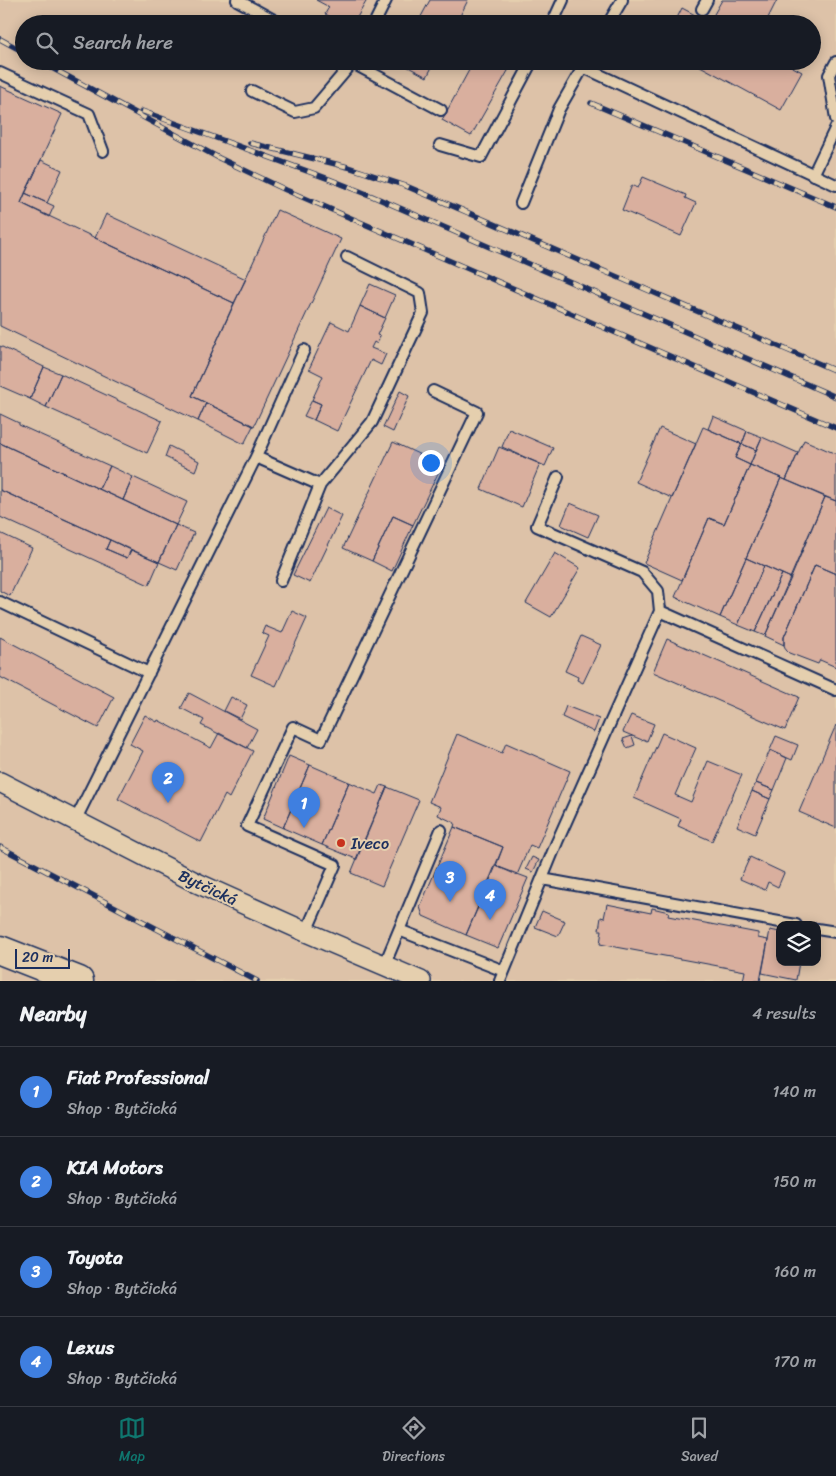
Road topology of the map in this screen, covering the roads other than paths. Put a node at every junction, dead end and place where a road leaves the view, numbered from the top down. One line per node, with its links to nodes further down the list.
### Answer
1 (237, 0): 5 (lane)
2 (386, 0): 6 (lane)
3 (564, 0): 7 (lane)
4 (622, 0): 8 (lane)
5 (264, 15)
6 (378, 15)
7 (556, 15)
8 (613, 15)
9 (836, 62): 18 (lane)
10 (345, 70): 16 (lane)
11 (367, 70): 17 (lane)
12 (527, 70): 20 (lane)
13 (582, 70): 24 (lane)
14 (597, 70): 22 (lane)
15 (0, 73): 21 (lane)
16 (252, 90)
17 (441, 110)
18 (836, 118)
19 (836, 127): 22 (lane)
20 (440, 145)
21 (102, 151)
22 (813, 175): 23 (lane)
23 (836, 185)
24 (521, 203)
25 (347, 257): 30 (lane)
26 (304, 350): 28 (lane)
27 (433, 391): 43 (lane)
28 (256, 457): 30 (lane); 34 (lane)
29 (558, 477): 33 (lane)
30 (320, 486): 31 (lane)
31 (281, 581)
32 (0, 602): 34 (lane)
33 (660, 611): 35 (lane); 39 (lane)
34 (149, 673): 37 (lane)
35 (836, 690)
36 (0, 782): 37 (street, Bytčická)
37 (75, 821): 43 (street, Bytčická)
38 (441, 830): 41 (lane)
39 (542, 878): 40 (lane); 47 (lane)
40 (776, 921)
41 (399, 930): 46 (lane); 47 (lane)
42 (821, 930): 44 (lane)
43 (306, 932): 46 (street, Bytčická)
44 (836, 932)
45 (0, 950): 48 (main road)
46 (384, 966): 49 (street, Bytčická)
47 (502, 976)
48 (79, 981)
49 (421, 981)

